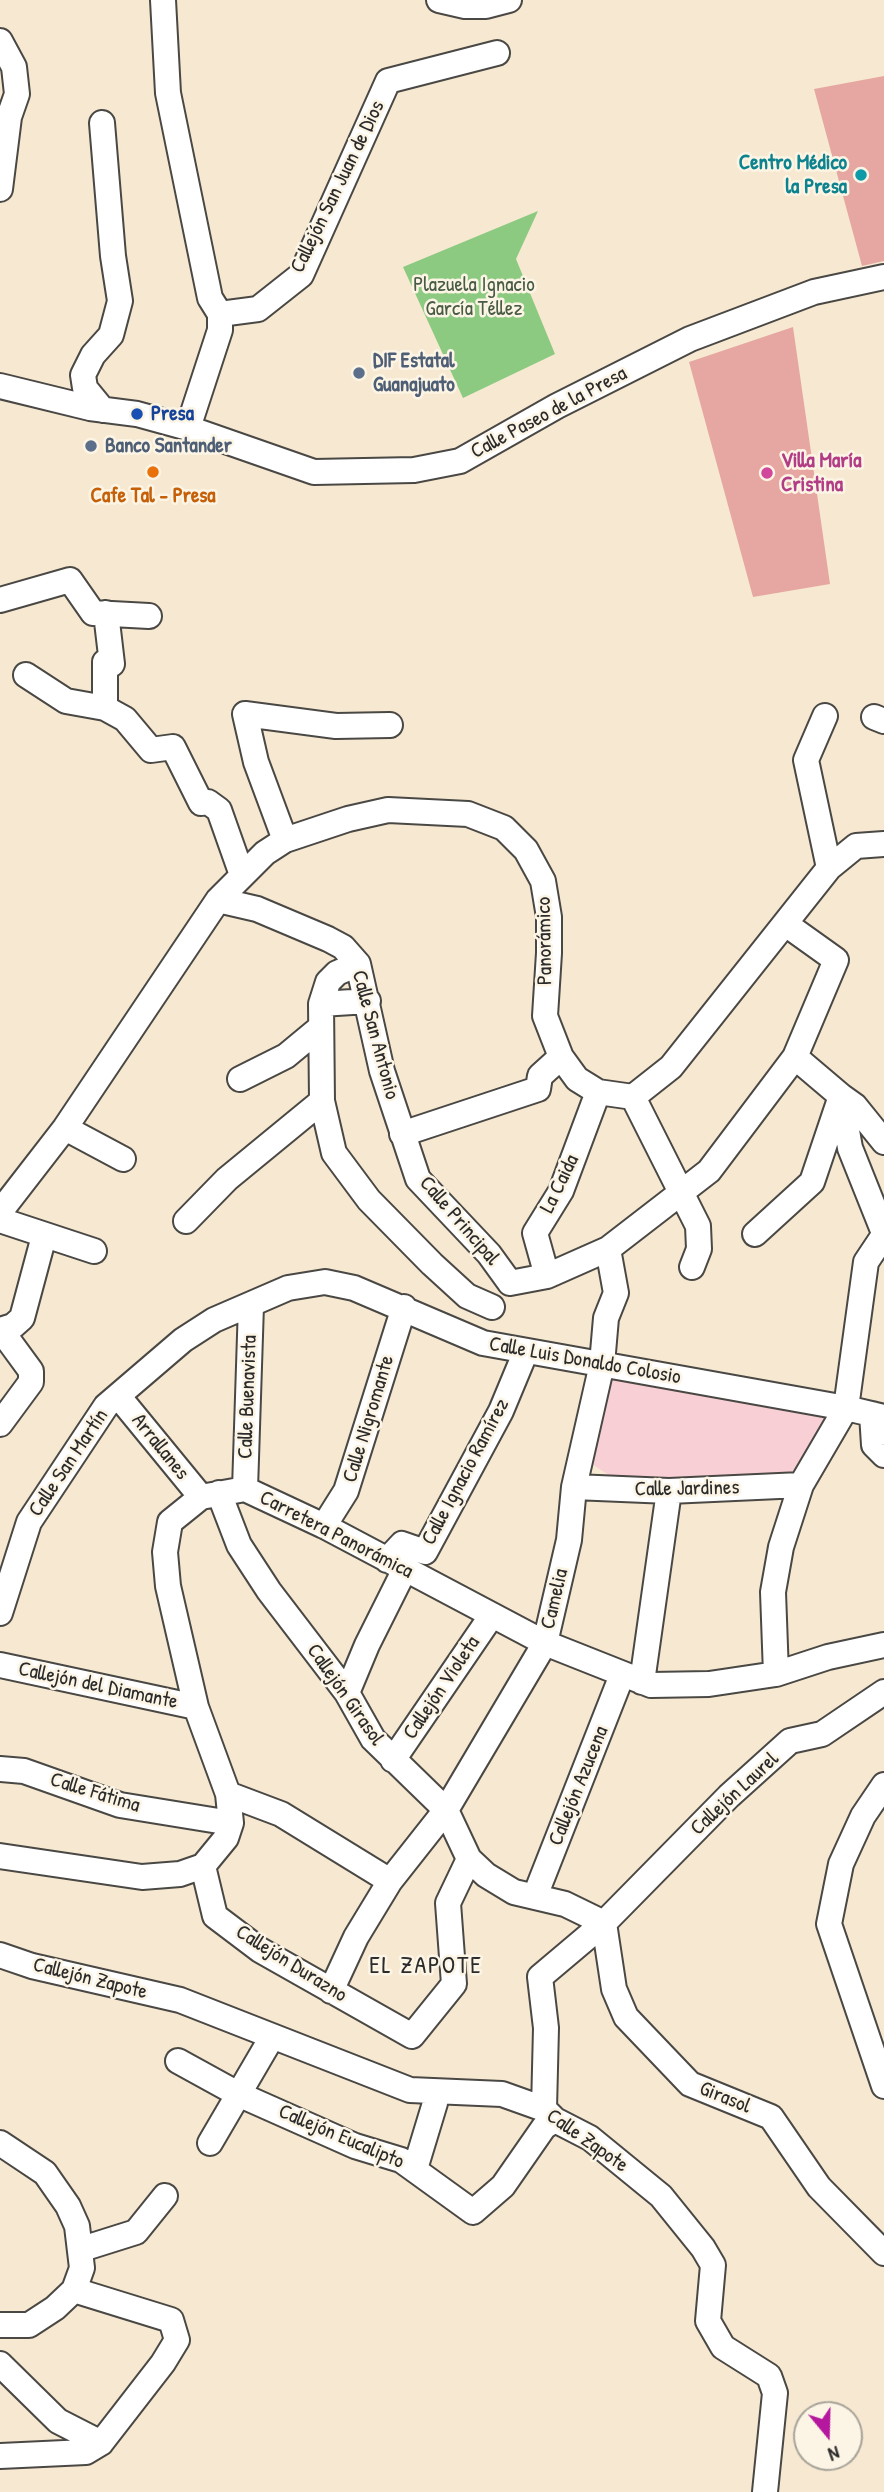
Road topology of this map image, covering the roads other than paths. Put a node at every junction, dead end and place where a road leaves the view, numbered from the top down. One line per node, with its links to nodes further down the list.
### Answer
1 (163, 0): 9 (street)
2 (439, 0): 3 (street)
3 (509, 0)
4 (0, 41): 7 (street)
5 (498, 53): 9 (street, Callejón San Juan de Dios)
6 (102, 122): 11 (street)
7 (0, 189)
8 (884, 277): 12 (street, Calle Paseo de la Presa)
9 (220, 314): 12 (street)
10 (0, 386): 11 (street, Calle Paseo de la Presa)
11 (103, 410): 12 (street, Calle Paseo de la Presa)
12 (188, 428)
13 (0, 600): 14 (street)
14 (106, 613): 15 (street); 17 (street)
15 (149, 616)
16 (26, 675): 17 (street)
17 (104, 708): 23 (street)
18 (825, 716): 22 (street)
19 (390, 725): 20 (street)
20 (285, 839): 23 (street, Panorámico); 29 (street, Panorámico)
21 (884, 843): 22 (street)
22 (829, 868): 25 (street)
23 (242, 874): 24 (street, Panorámico)
24 (218, 900): 26 (street, Calle San Antonio); 36 (street, Panorámico)
25 (787, 925): 30 (street); 34 (street)
26 (358, 964): 27 (street, Calle San Antonio); 28 (street)
27 (368, 1001): 28 (street); 37 (street, Calle San Antonio)
28 (321, 1016): 31 (street); 35 (street)
29 (561, 1057): 32 (street, Panorámico); 37 (street)
30 (795, 1057): 33 (street); 40 (street)
31 (240, 1079)
32 (598, 1092): 34 (street); 50 (street, La Caida)
33 (841, 1096): 38 (street); 44 (street); 45 (street)
34 (633, 1097): 40 (street)
35 (322, 1101): 43 (street); 54 (street)
36 (65, 1128): 39 (street); 41 (street, Panorámico)
37 (402, 1134): 51 (street, Calle Principal)
38 (884, 1142)
39 (123, 1159)
40 (681, 1196): 47 (street); 49 (street)
41 (0, 1212)
42 (0, 1220): 46 (street)
43 (186, 1221)
44 (755, 1234)
45 (884, 1234): 60 (street)
46 (44, 1236): 48 (street); 55 (street)
47 (608, 1249): 50 (street); 58 (street, Camelia)
48 (94, 1251)
49 (692, 1267)
50 (547, 1276): 51 (street)
51 (510, 1283): 54 (street, Calle Principal)
52 (251, 1305): 53 (street, Calle Luis Donaldo Colosio); 59 (street, Calle Luis Donaldo Colosio); 66 (street, Calle Buenavista)
53 (404, 1307): 56 (street, Calle Luis Donaldo Colosio); 69 (street, Calle Nigromante)
54 (492, 1307): 56 (street, Calle Principal)
55 (1, 1330): 62 (street)
56 (483, 1343): 57 (street, Calle Luis Donaldo Colosio)
57 (526, 1351): 58 (street, Calle Luis Donaldo Colosio); 70 (street, Calle Ignacio Ramírez)
58 (602, 1364): 60 (street, Calle Luis Donaldo Colosio); 65 (street, Camelia)
59 (119, 1396): 68 (street, Arrallanes); 71 (street, Calle San Martín)
60 (846, 1408): 61 (street, Calle Luis Donaldo Colosio); 64 (street)
61 (878, 1416): 63 (street)
62 (0, 1424)
63 (884, 1455)
64 (801, 1485): 67 (street, Calle Jardines); 76 (street)
65 (573, 1488): 67 (street, Calle Jardines); 73 (street, Camelia)
66 (244, 1489): 68 (street, Carretera Panorámica); 69 (street, Carretera Panorámica)
67 (670, 1491): 77 (street, Callejón Azucena)
68 (210, 1495): 79 (street, Callejón Girasol); 80 (street, Carretera Panorámica)
69 (324, 1526): 70 (street, Carretera Panorámica)
70 (396, 1565): 72 (street, Carretera Panorámica); 79 (street)
71 (0, 1614)
72 (492, 1615): 73 (street, Carretera Panorámica); 81 (street, Callejón Violeta)
73 (545, 1643): 77 (street, Carretera Panorámica); 85 (street, Camelia)
74 (884, 1645): 76 (street, Carretera Panorámica)
75 (0, 1665): 80 (street, Callejón del Diamante)
76 (776, 1674): 77 (street, Carretera Panorámica)
77 (632, 1679): 91 (street, Callejón Azucena)
78 (884, 1692): 92 (street, Callejón Laurel)
79 (347, 1693): 81 (street, Callejón Girasol)
80 (196, 1707): 84 (street, Carretera Panorámica)
81 (393, 1760): 85 (street, Callejón Girasol)
82 (0, 1769): 86 (street, Calle Fátima)
83 (884, 1785): 98 (street)
84 (228, 1794): 86 (street, Carretera Panorámica); 90 (street)
85 (446, 1810): 88 (street, Callejón Girasol); 90 (street, Camelia)
86 (231, 1823): 89 (street)
87 (0, 1856): 89 (street)
88 (469, 1859): 91 (street, Callejón Girasol); 94 (street, Callejón Durazno)
89 (203, 1866): 94 (street, Callejón Durazno)
90 (390, 1881): 94 (street, Camelia)
91 (535, 1896): 92 (street, Callejón Girasol)
92 (604, 1923): 101 (street); 107 (street, Girasol)
93 (0, 1955): 95 (street, Callejón Zapote)
94 (331, 1991)
95 (180, 2000): 96 (street, Calle Zapote)
96 (272, 2037): 99 (street, Calle Zapote); 100 (street)
97 (178, 2061): 100 (street, Callejón Eucalipto)
98 (884, 2086)
99 (431, 2091): 101 (street, Calle Zapote); 104 (street)
100 (239, 2094): 103 (street); 104 (street, Callejón Eucalipto)
101 (550, 2115): 104 (street, Callejón Eucalipto); 113 (street, Calle Zapote)
102 (0, 2143): 106 (street)
103 (210, 2143)
104 (415, 2169)
105 (165, 2196): 106 (street)
106 (82, 2249): 108 (street)
107 (884, 2253)
108 (74, 2290): 109 (street); 111 (street)
109 (0, 2325)
110 (0, 2364): 111 (street)
111 (101, 2443): 112 (street)
112 (0, 2456)
113 (765, 2492)

